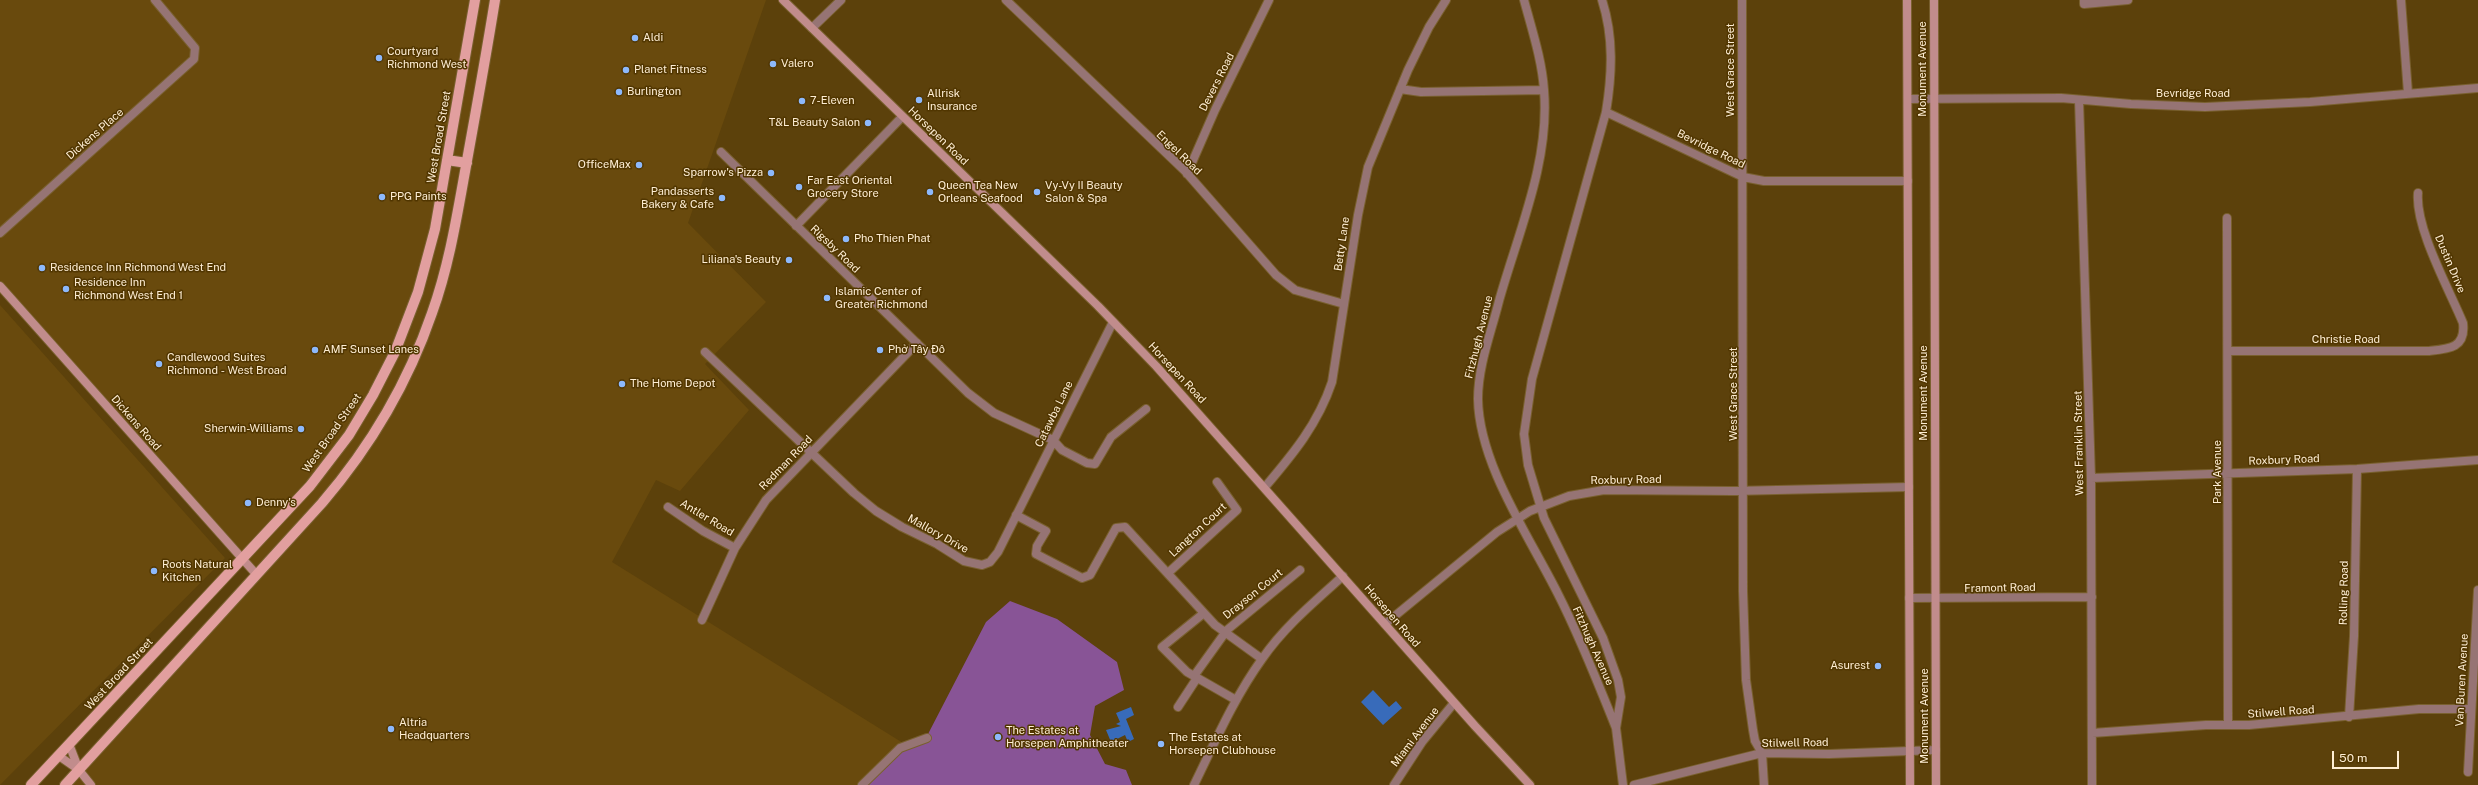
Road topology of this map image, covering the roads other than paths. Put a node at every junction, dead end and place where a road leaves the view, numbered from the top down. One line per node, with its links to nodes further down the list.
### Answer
1 (155, 0): 36 (street, Dickens Place)
2 (475, 0): 28 (main road, West Broad Street)
3 (495, 0): 29 (main road)
4 (783, 0): 17 (street, Horsepen Road)
5 (842, 0): 17 (street)
6 (1006, 0): 30 (street, Engel Road)
7 (1269, 0): 30 (street, Devers Road)
8 (1446, 0): 19 (street, Betty Lane)
9 (1524, 0): 20 (street, Fitzhugh Avenue)
10 (1602, 0): 25 (street, Fitzhugh Avenue)
11 (1742, 0): 31 (street, West Grace Street)
12 (1907, 0): 22 (street, Monument Avenue)
13 (1934, 0): 23 (street, Monument Avenue)
14 (2128, 0): 16 (street)
15 (2400, 0): 21 (street)
16 (2084, 2)
17 (812, 28): 26 (street, Horsepen Road)
18 (2478, 88): 21 (street, Bevridge Road)
19 (1400, 89): 20 (street); 38 (street, Betty Lane)
20 (1544, 90): 58 (street, Fitzhugh Avenue)
21 (2408, 93): 24 (street, Bevridge Road)
22 (1908, 99): 23 (street, Bevridge Road); 32 (street, Monument Avenue)
23 (1934, 100): 24 (street, Bevridge Road); 68 (street, Monument Avenue)
24 (2079, 100): 50 (street, West Franklin Street)
25 (1606, 112): 31 (street, Bevridge Road); 55 (street, Fitzhugh Avenue)
26 (902, 117): 35 (street); 39 (street, Horsepen Road)
27 (721, 152): 35 (street, Rigsby Road)
28 (447, 160): 29 (main road); 60 (main road, West Broad Street)
29 (467, 164): 63 (main road)
30 (1187, 174): 38 (street, Engel Road)
31 (1742, 177): 32 (street, Bevridge Road); 54 (street, West Grace Street)
32 (1908, 181): 53 (street, Monument Avenue)
33 (2418, 193): 40 (street, Dustin Drive)
34 (2227, 218): 42 (street, Park Avenue)
35 (796, 226): 41 (street, Rigsby Road)
36 (0, 233)
37 (0, 286): 60 (street, Dickens Road)
38 (1344, 304): 52 (street, Betty Lane)
39 (1113, 322): 45 (street, Catawba Lane); 52 (street, Horsepen Road)
40 (2460, 341): 42 (street, Christie Road)
41 (917, 343): 45 (street, Rigsby Road); 46 (street, Redman Road)
42 (2228, 351): 49 (street, Park Avenue)
43 (705, 352): 46 (street, Mallory Drive)
44 (1146, 409): 45 (street, Rigsby Road)
45 (1053, 440): 57 (street, Catawba Lane)
46 (811, 453): 57 (street, Mallory Drive); 59 (street, Redman Road)
47 (2478, 460): 48 (street, Roxbury Road)
48 (2357, 469): 49 (street, Roxbury Road); 79 (street, Rolling Road)
49 (2229, 473): 50 (street, Roxbury Road); 80 (street, Park Avenue)
50 (2091, 478): 66 (street, West Franklin Street)
51 (1217, 482): 62 (street, Langton Court)
52 (1265, 487): 64 (street, Horsepen Road)
53 (1909, 487): 54 (street, Roxbury Road); 67 (street, Monument Avenue)
54 (1744, 491): 55 (street, Roxbury Road); 87 (street, West Grace Street)
55 (1540, 506): 58 (street, Roxbury Road); 81 (street, Fitzhugh Avenue)
56 (668, 507): 59 (street, Antler Road)
57 (1016, 515): 62 (street)
58 (1519, 518): 71 (street, Roxbury Road); 81 (street, Fitzhugh Avenue)
59 (735, 548): 70 (street, Redman Road)
60 (242, 560): 63 (street, Dickens Road); 84 (main road, West Broad Street)
61 (1300, 570): 72 (street, Drayson Court)
62 (1168, 573): 69 (street)
63 (256, 574): 89 (main road)
64 (1342, 576): 71 (street, Horsepen Road); 73 (street)
65 (2478, 590): 78 (street, Van Buren Avenue)
66 (2092, 597): 68 (street, Framont Road); 82 (street, West Franklin Street)
67 (1909, 598): 68 (street, Framont Road); 86 (street, Monument Avenue)
68 (1936, 599): 85 (street, Monument Avenue)
69 (1204, 613): 72 (street); 74 (street)
70 (702, 620)
71 (1385, 624): 76 (street, Horsepen Road)
72 (1225, 633): 73 (street); 74 (street, Drayson Court)
73 (1262, 659): 75 (street)
74 (1196, 677): 75 (street); 77 (street, Drayson Court)
75 (1236, 700): 95 (street)
76 (1454, 703): 96 (street, Miami Avenue); 97 (street, Horsepen Road)
77 (1178, 707)
78 (2471, 709): 79 (street, Stilwell Road); 90 (street, Van Buren Avenue)
79 (2349, 717): 80 (street, Stilwell Road)
80 (2228, 725): 82 (street, Stilwell Road)
81 (1616, 728): 98 (street, Fitzhugh Avenue)
82 (2092, 733): 103 (street, West Franklin Street)
83 (927, 738): 94 (street)
84 (69, 744): 88 (main road, West Broad Street); 89 (street)
85 (1936, 750): 86 (street, Stilwell Road); 102 (street, Monument Avenue)
86 (1910, 752): 87 (street, Stilwell Road); 101 (street, Monument Avenue)
87 (1762, 753): 99 (street, Stilwell Road); 100 (street, West Grace Street)
88 (58, 756): 89 (street); 91 (main road, West Broad Street)
89 (80, 770): 92 (main road); 93 (street)
90 (2468, 772)
91 (31, 785)
92 (65, 785)
93 (91, 785)
94 (862, 785)
95 (1194, 785)
96 (1394, 785)
97 (1530, 785)
98 (1623, 785)
99 (1634, 785)
100 (1764, 785)
101 (1910, 785)
102 (1936, 785)
103 (2092, 785)

